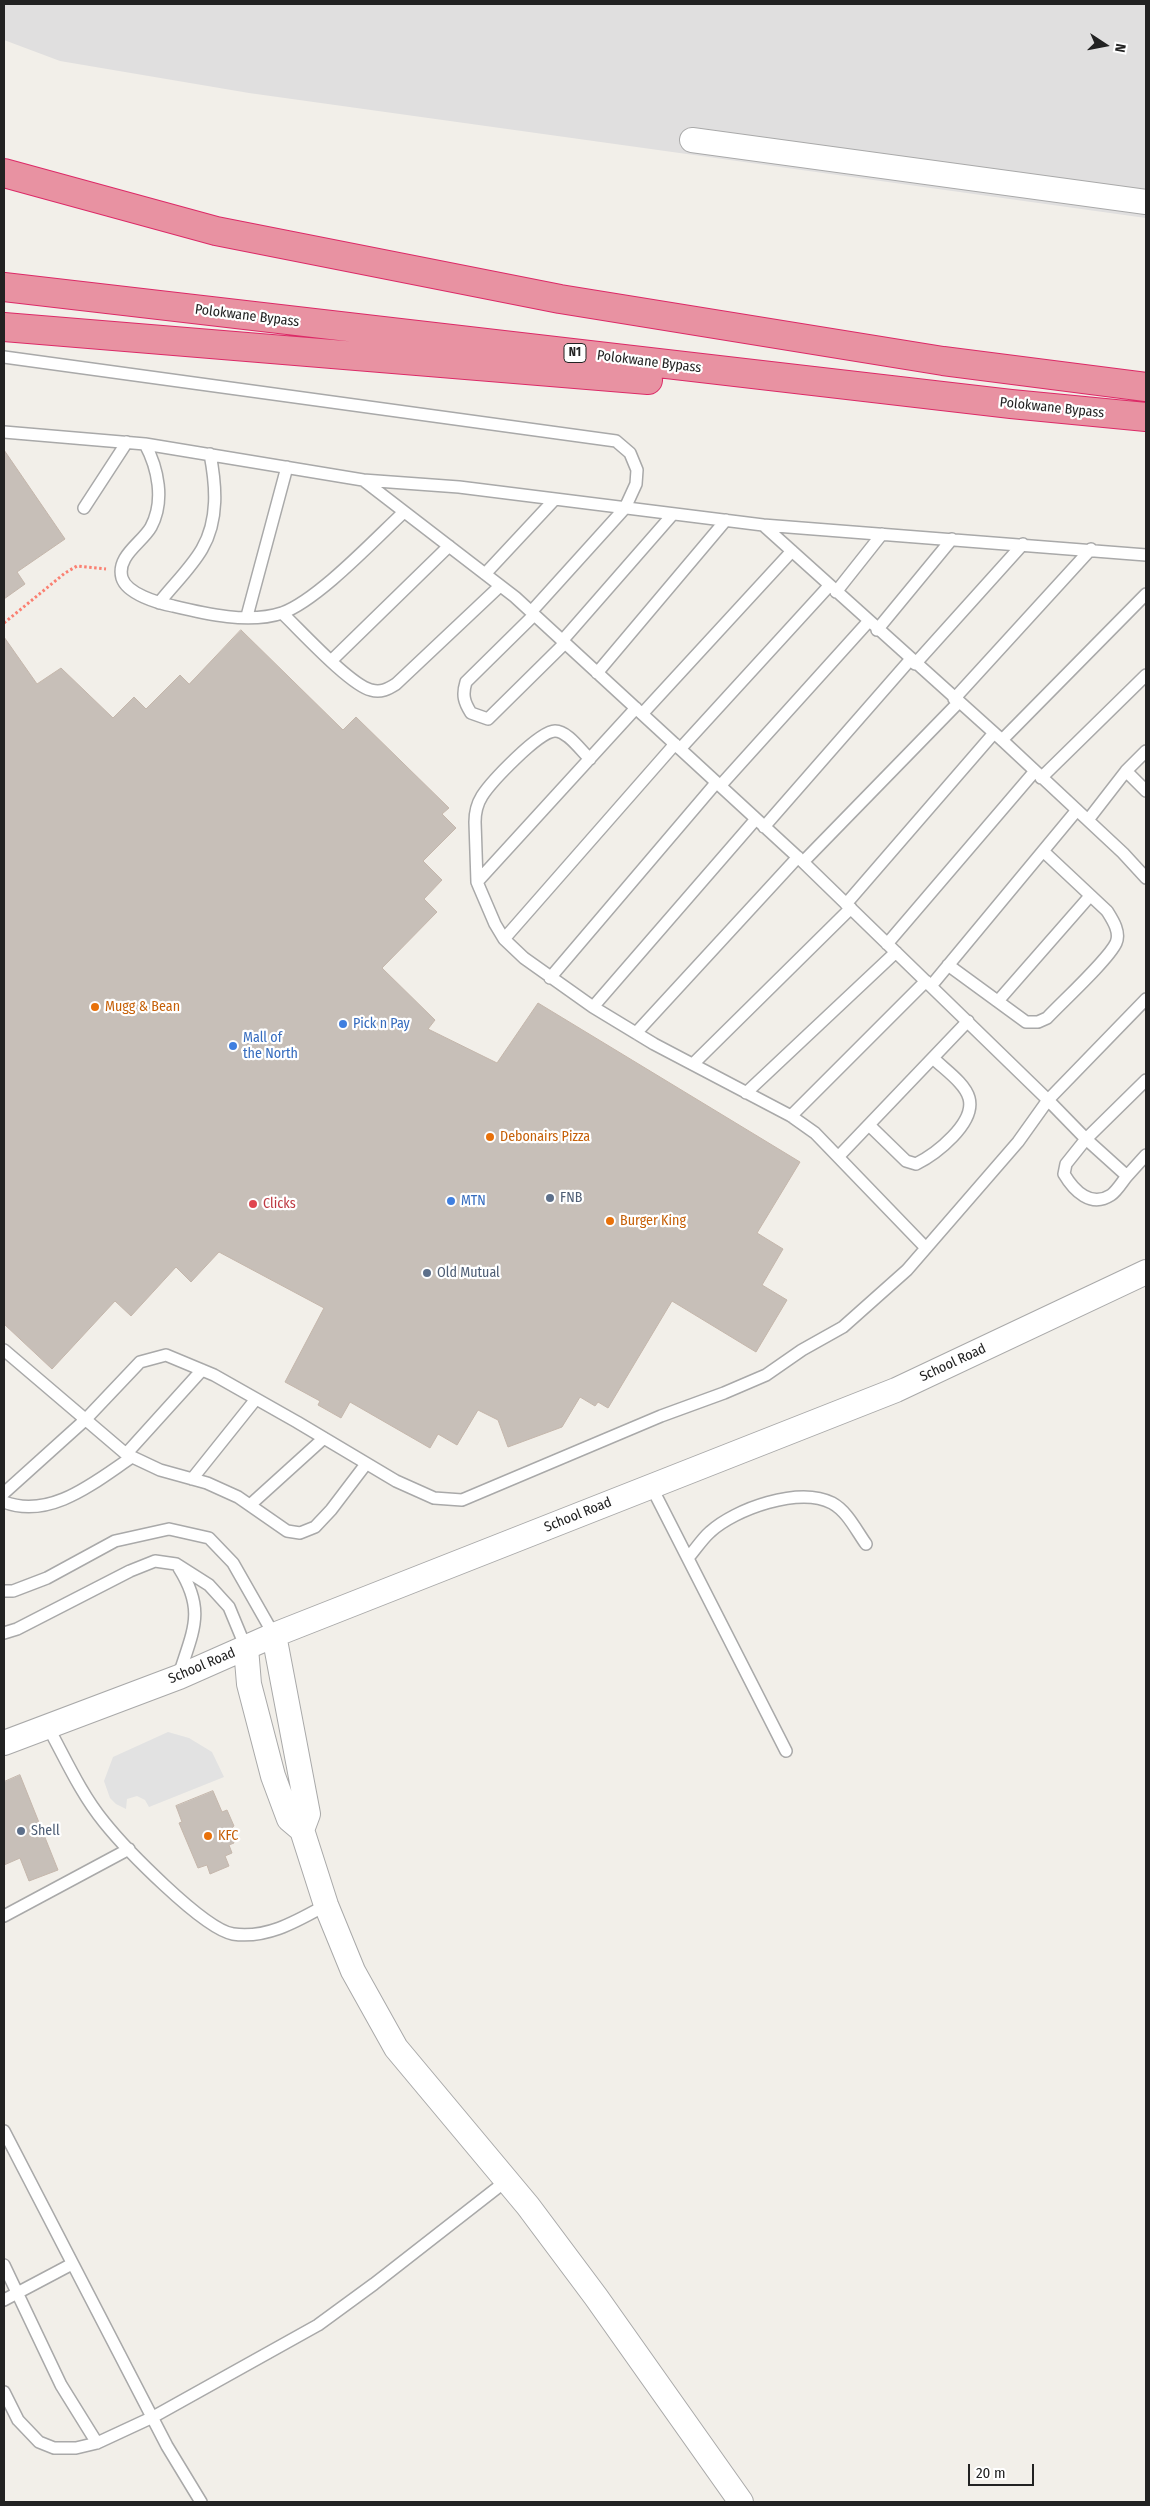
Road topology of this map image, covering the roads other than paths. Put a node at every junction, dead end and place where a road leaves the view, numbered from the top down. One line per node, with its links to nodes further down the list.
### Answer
1 (692, 140): 3 (street)
2 (4, 173): 7 (highway)
3 (1146, 202)
4 (4, 287): 8 (highway, Polokwane Bypass / N1)
5 (4, 327): 8 (highway)
6 (4, 357): 18 (lane)
7 (1146, 387)
8 (1011, 404): 9 (highway, Polokwane Bypass / N1)
9 (1146, 417)
10 (4, 432): 11 (lane)
11 (127, 442): 12 (lane); 17 (lane)
12 (145, 444): 13 (lane); 34 (lane)
13 (210, 454): 14 (lane); 34 (lane)
14 (287, 467): 15 (lane); 37 (lane)
15 (363, 480): 16 (lane); 19 (lane)
16 (555, 499): 18 (lane); 30 (lane)
17 (84, 508)
18 (625, 508): 20 (lane); 36 (lane)
19 (404, 512): 26 (lane); 35 (lane)
20 (673, 514): 21 (lane); 40 (lane)
21 (726, 520): 22 (lane); 43 (lane)
22 (763, 525): 23 (lane); 28 (lane)
23 (882, 534): 24 (lane); 32 (lane)
24 (952, 539): 25 (lane); 39 (lane)
25 (1023, 544): 27 (lane); 42 (lane)
26 (449, 546): 30 (lane); 41 (lane)
27 (1091, 549): 29 (lane); 45 (lane)
28 (792, 551): 32 (lane); 46 (lane)
29 (1146, 555)
30 (485, 574): 31 (lane)
31 (500, 586): 36 (lane); 41 (lane)
32 (833, 589): 38 (lane); 48 (lane)
33 (1146, 594): 47 (lane)
34 (159, 603): 37 (lane)
35 (282, 613): 37 (lane); 41 (lane)
36 (533, 613): 40 (lane); 40 (lane)
37 (247, 616)
38 (868, 622): 39 (lane); 53 (lane)
39 (877, 630): 42 (lane)
40 (563, 642): 43 (lane)
41 (331, 661)
42 (913, 662): 45 (lane); 57 (lane)
43 (597, 673): 46 (lane)
44 (1146, 674): 52 (lane)
45 (956, 701): 47 (lane); 59 (lane)
46 (639, 711): 48 (lane); 50 (lane)
47 (998, 736): 52 (lane); 63 (lane)
48 (677, 747): 53 (lane); 64 (lane)
49 (1146, 752): 51 (lane)
50 (590, 759): 61 (lane); 61 (lane)
51 (1126, 771): 54 (lane); 56 (lane)
52 (1038, 774): 55 (lane); 65 (lane)
53 (718, 784): 57 (lane); 67 (lane)
54 (1146, 791)
55 (1077, 810): 56 (lane); 58 (lane)
56 (1088, 820): 60 (lane)
57 (760, 823): 59 (lane); 71 (lane)
58 (1043, 851): 62 (lane); 66 (lane)
59 (800, 859): 63 (lane); 73 (lane)
60 (1146, 878)
61 (477, 882): 64 (lane)
62 (1090, 896): 70 (lane); 70 (lane)
63 (848, 906): 65 (lane); 75 (lane)
64 (504, 939): 67 (lane)
65 (892, 948): 68 (lane); 77 (lane)
66 (948, 965): 68 (lane); 70 (lane)
67 (550, 978): 71 (lane)
68 (928, 984): 72 (lane); 79 (lane)
69 (1146, 999): 78 (lane)
70 (998, 1001)
71 (592, 1008): 73 (lane)
72 (968, 1022): 74 (lane); 78 (lane)
73 (636, 1033): 75 (lane)
74 (933, 1058): 80 (lane); 80 (lane)
75 (693, 1064): 77 (lane)
76 (1146, 1080): 81 (lane)
77 (746, 1093): 79 (lane)
78 (1048, 1100): 81 (lane); 85 (lane)
79 (791, 1116): 83 (lane)
80 (869, 1125): 83 (lane)
81 (1086, 1139): 84 (lane); 84 (lane)
82 (1146, 1155): 84 (lane)
83 (839, 1156): 85 (lane)
84 (1127, 1176)
85 (926, 1248): 93 (lane)
86 (1146, 1272): 95 (street, School Road)
87 (4, 1352): 90 (lane)
88 (202, 1370): 89 (lane); 90 (lane); 92 (lane)
89 (256, 1399): 91 (lane); 94 (lane)
90 (85, 1420): 92 (lane); 96 (lane)
91 (324, 1438): 93 (lane); 98 (lane)
92 (129, 1455): 94 (lane); 97 (lane)
93 (366, 1464): 98 (lane)
94 (192, 1479): 98 (lane)
95 (651, 1486): 100 (lane); 104 (street, School Road)
96 (4, 1493)
97 (4, 1502)
98 (250, 1505)
99 (866, 1544): 100 (lane)
100 (688, 1558): 109 (lane)
101 (176, 1564): 103 (lane); 105 (lane); 106 (lane)
102 (4, 1591): 104 (lane)
103 (4, 1633)
104 (274, 1635): 105 (street, School Road); 110 (street)
105 (246, 1648): 106 (street, School Road); 110 (street)
106 (179, 1677): 107 (street, School Road)
107 (48, 1727): 108 (street, School Road); 111 (lane)
108 (4, 1743)
109 (786, 1751)
110 (302, 1830): 112 (street)
111 (129, 1849): 112 (lane); 113 (lane)
112 (326, 1905): 115 (street)
113 (4, 1916)
114 (4, 2131): 116 (lane)
115 (506, 2181): 121 (lane); 124 (street)
116 (72, 2264): 118 (lane); 121 (lane)
117 (4, 2265): 118 (lane)
118 (18, 2293): 119 (lane); 122 (lane)
119 (4, 2300)
120 (4, 2392): 122 (lane)
121 (153, 2417): 122 (lane); 123 (lane)
122 (97, 2444)
123 (201, 2502)
124 (741, 2502)

